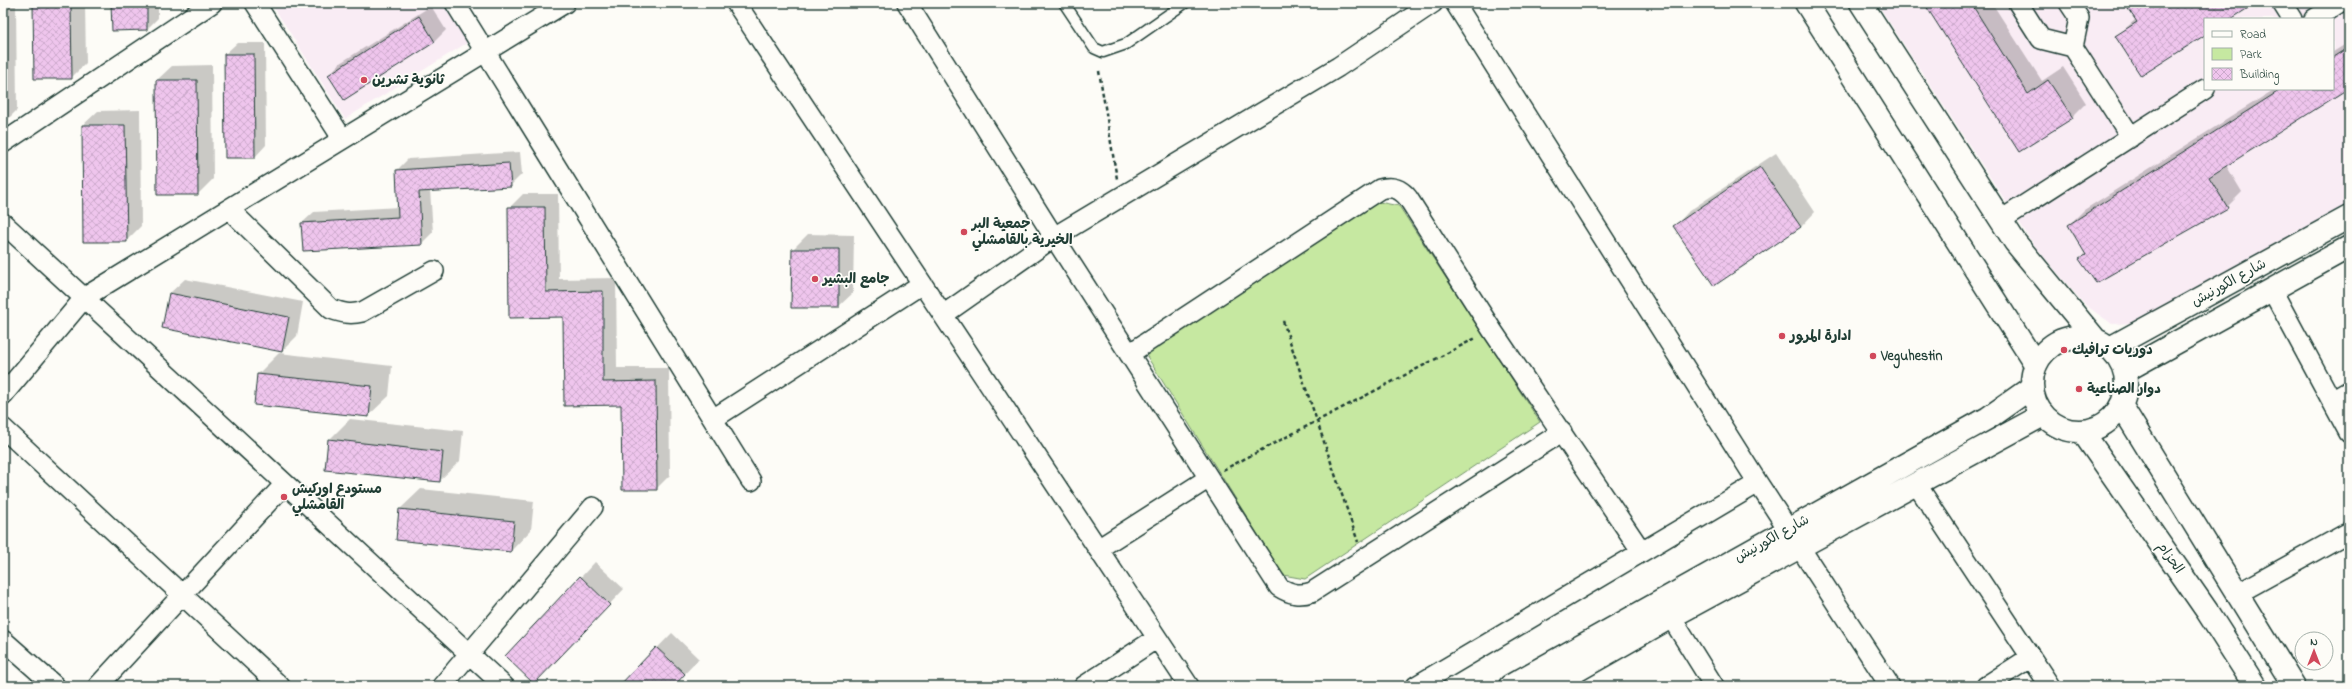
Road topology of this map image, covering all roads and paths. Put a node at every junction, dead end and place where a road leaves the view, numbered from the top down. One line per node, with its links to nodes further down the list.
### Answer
1 (212, 3): 25 (street)
2 (255, 3): 24 (street)
3 (455, 3): 20 (street)
4 (565, 3): 20 (street)
5 (736, 3): 34 (street)
6 (907, 3): 31 (street)
7 (1064, 3): 8 (lane)
8 (1185, 3)
9 (1433, 3): 26 (street)
10 (1455, 3): 58 (street)
11 (1806, 3): 42 (main road)
12 (1861, 3): 29 (main road)
13 (2018, 3): 19 (street)
14 (2069, 3): 19 (street)
15 (2282, 3): 17 (street)
16 (2339, 3): 18 (street)
17 (2291, 18)
18 (2316, 18)
19 (2073, 47): 23 (street)
20 (486, 51): 24 (street); 50 (street)
21 (1099, 71): 26 (path)
22 (2204, 90): 23 (street)
23 (2131, 137): 29 (street)
24 (342, 138): 27 (street)
25 (3, 144)
26 (1120, 197): 31 (street)
27 (229, 209): 33 (street); 36 (street)
28 (2349, 217): 40 (main road, شارع الكورنيش)
29 (2001, 220): 40 (main road)
30 (4, 226): 36 (street)
31 (1054, 237): 37 (street); 41 (street)
32 (2349, 247): 35 (main road, شارع الكورنيش)
33 (434, 271)
34 (922, 284): 37 (street); 50 (street)
35 (2272, 290): 43 (main road, شارع الكورنيش); 47 (street)
36 (85, 297): 46 (street); 59 (street)
37 (943, 315): 64 (street)
38 (1283, 321): 51 (path)
39 (1492, 330): 41 (street); 51 (path); 53 (street)
40 (2103, 344): 42 (main road); 43 (main road)
41 (1129, 354): 56 (street)
42 (2036, 365): 44 (main road)
43 (2125, 371): 48 (main road)
44 (2032, 387): 49 (main road); 63 (main road, شارع الكورنيش)
45 (2349, 391): 47 (street)
46 (3, 395)
47 (2332, 401): 55 (street)
48 (2122, 405): 54 (main road); 67 (main road)
49 (2043, 415): 54 (main road); 60 (main road, شارع الكورنيش)
50 (712, 419): 57 (street)
51 (1318, 420): 56 (path); 66 (path)
52 (3, 428): 68 (street)
53 (1562, 432): 65 (street); 66 (street)
54 (2082, 432): 88 (main road, الحزام)
55 (2349, 433)
56 (1209, 478): 64 (street); 66 (street)
57 (751, 481)
58 (1758, 483): 63 (street); 65 (street)
59 (284, 485): 68 (street); 72 (street)
60 (1918, 485): 63 (main road, شارع الكورنيش); 73 (street)
61 (592, 507): 72 (street)
62 (2349, 532): 67 (street)
63 (1794, 539): 69 (main road, شارع الكورنيش); 82 (main road, شارع الكورنيش); 85 (street)
64 (1098, 549): 70 (street)
65 (1642, 552): 81 (street)
66 (1364, 559)
67 (2237, 594): 89 (main road)
68 (181, 596): 75 (street); 76 (street)
69 (1671, 617): 83 (main road, شارع الكورنيش); 84 (street)
70 (1157, 638): 79 (street); 80 (street)
71 (5, 645): 74 (street)
72 (470, 654): 77 (street); 78 (street)
73 (2031, 657): 86 (street); 87 (street)
74 (55, 686)
75 (98, 686)
76 (280, 686)
77 (442, 686)
78 (504, 686)
79 (1084, 686)
80 (1188, 686)
81 (1416, 686)
82 (1510, 686)
83 (1550, 686)
84 (1714, 686)
85 (1890, 686)
86 (1986, 686)
87 (2050, 686)
88 (2255, 686)
89 (2294, 686)

